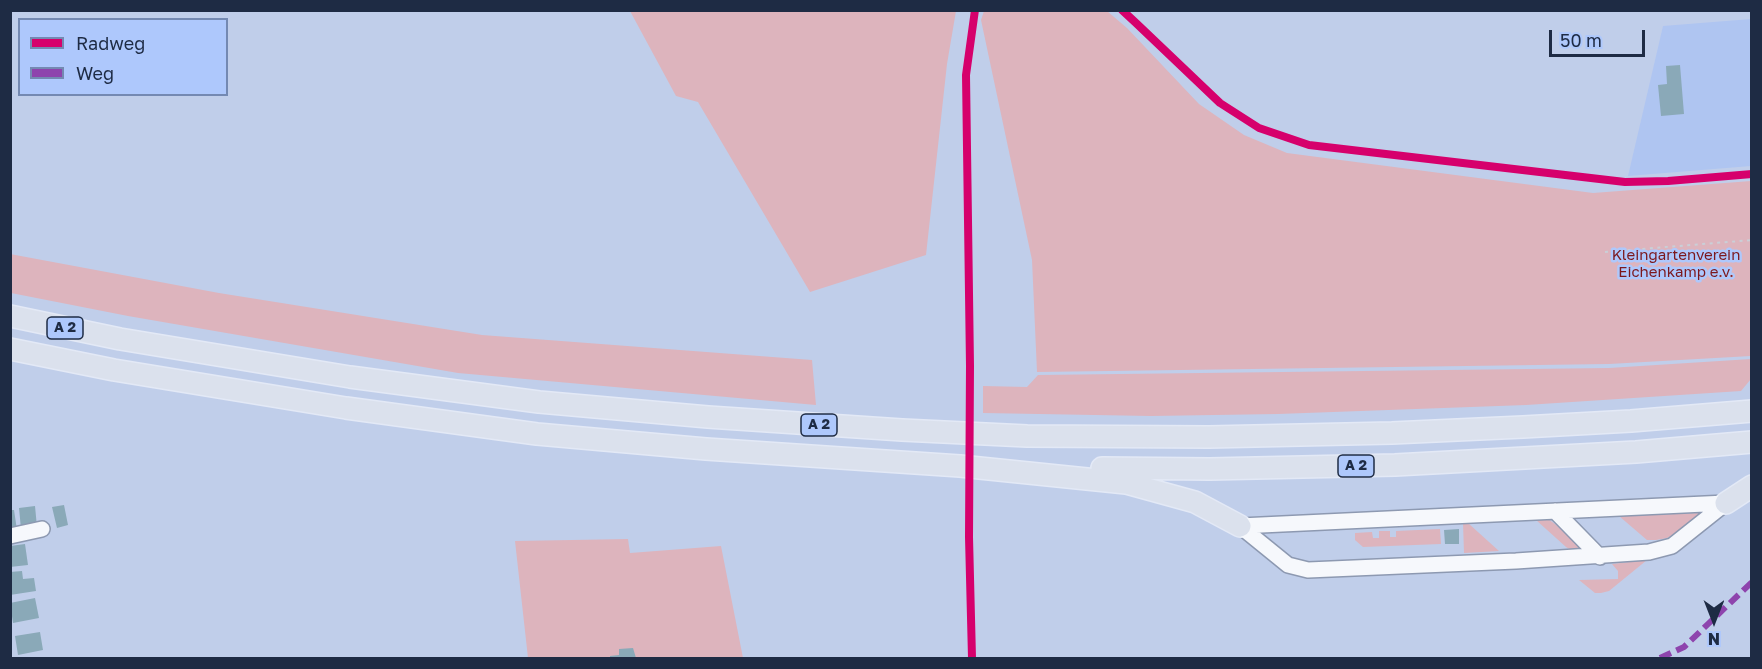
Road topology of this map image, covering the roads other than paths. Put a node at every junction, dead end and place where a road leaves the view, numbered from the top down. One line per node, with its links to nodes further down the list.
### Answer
1 (10, 316): 3 (highway, A 2)
2 (10, 349): 5 (highway, A 2)
3 (1752, 411)
4 (1752, 442): 5 (highway, A 2)
5 (960, 466): 9 (highway)
6 (1752, 486): 7 (highway)
7 (1726, 503): 8 (lane); 12 (lane)
8 (1555, 511): 9 (lane); 12 (lane)
9 (1240, 526): 12 (lane)
10 (42, 529): 11 (lane)
11 (10, 536)
12 (1600, 557)

